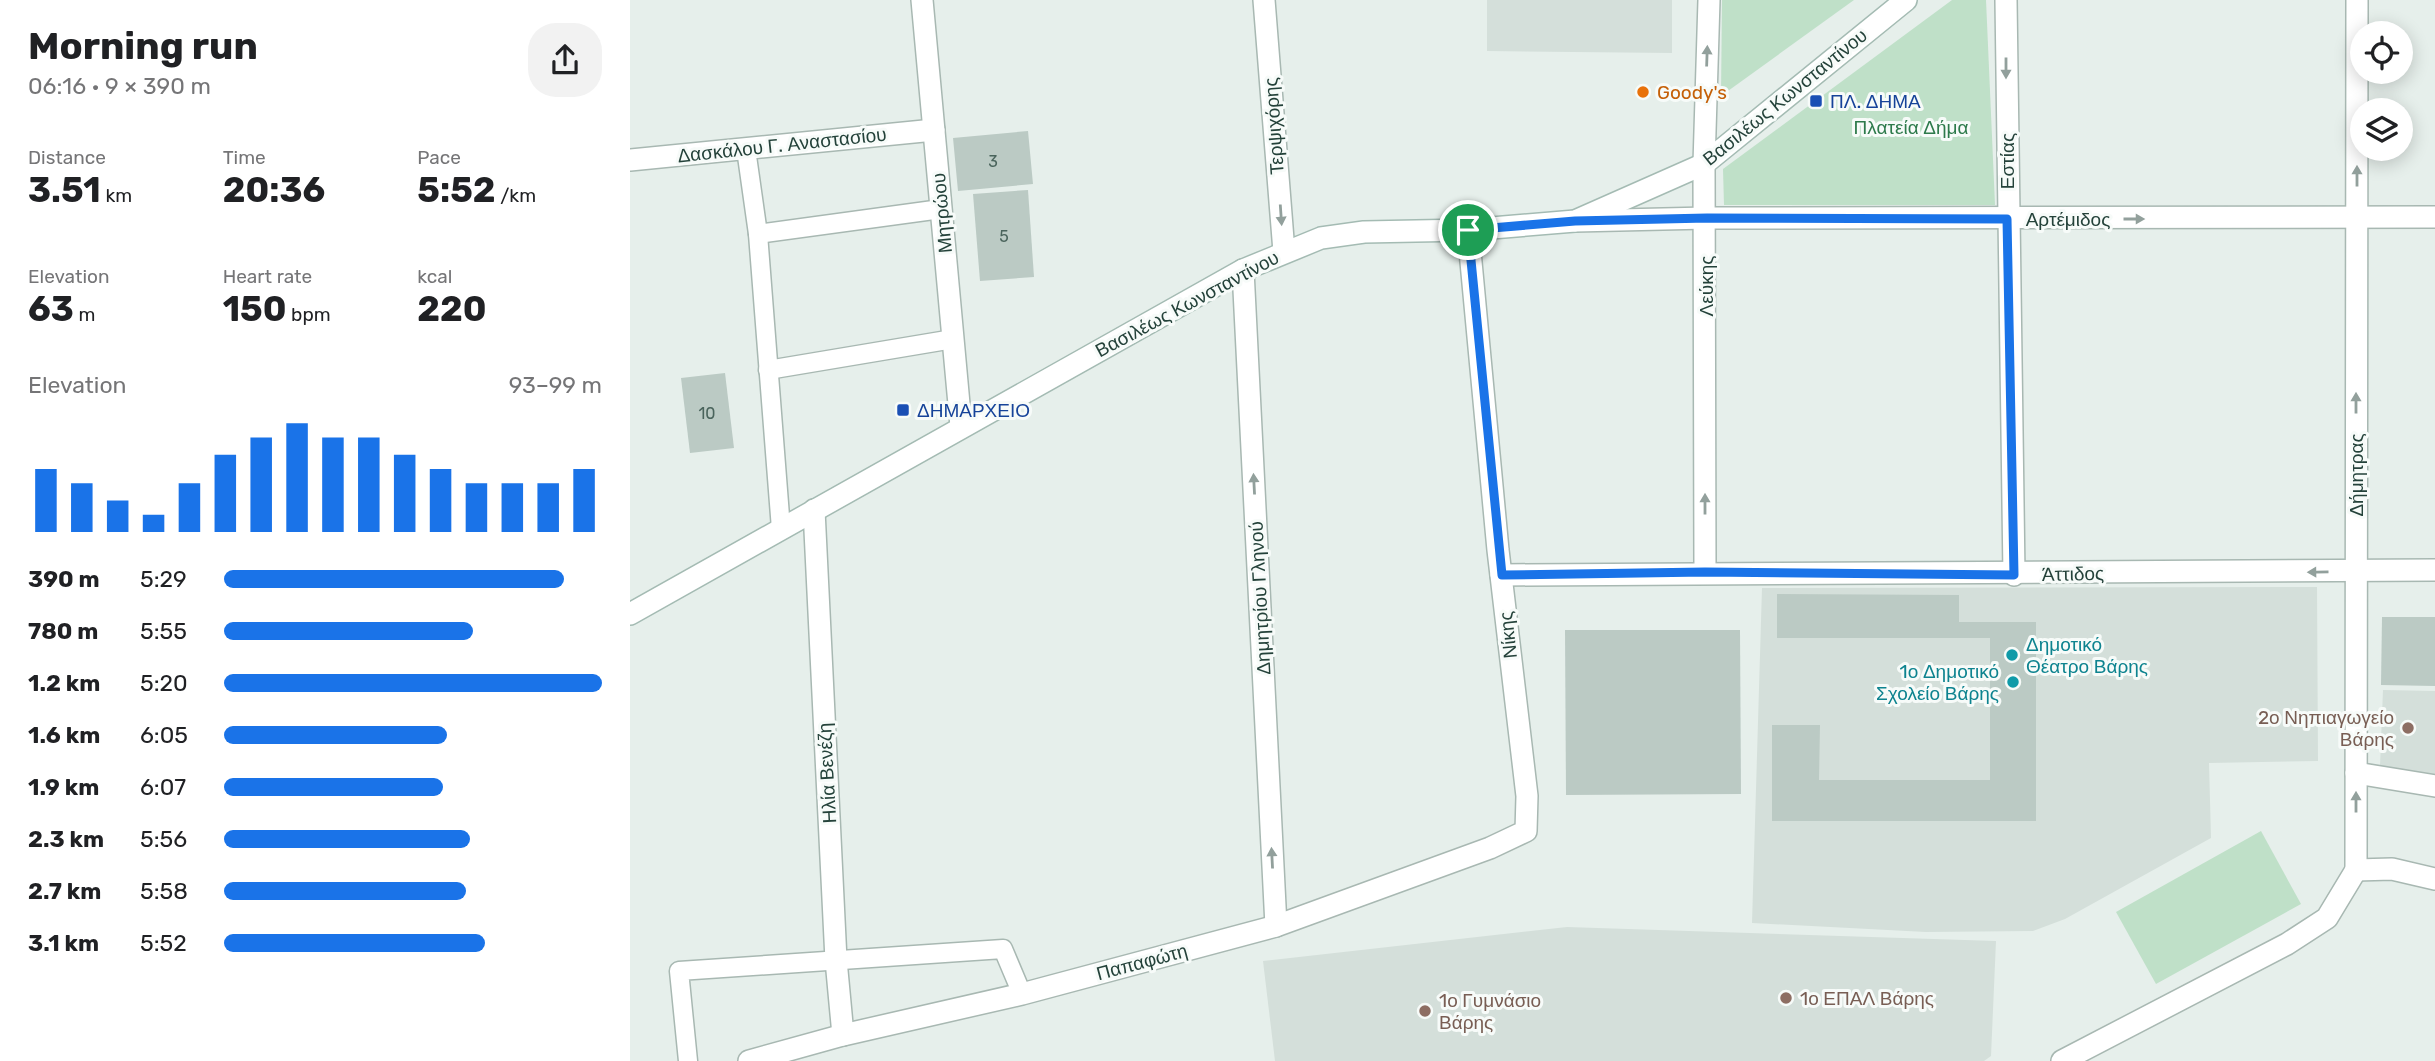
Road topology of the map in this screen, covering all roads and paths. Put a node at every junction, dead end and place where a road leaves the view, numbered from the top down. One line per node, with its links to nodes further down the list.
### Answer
1 (922, 0): 7 (street, Μητρώου)
2 (1264, 0): 19 (street, Τερψιχόρης, one-way to 19)
3 (1709, 0): 10 (street, Λεύκης, one-way to 3)
4 (1906, 0): 10 (street, Βασιλέως Κωνσταντίνου)
5 (2006, 0): 15 (street, Εστίας, one-way to 15)
6 (2357, 0): 14 (street, Δήμητρας, one-way to 6)
7 (934, 130): 8 (street, Δασκάλου Γ. Αναστασίου); 11 (street, Μητρώου)
8 (746, 149): 9 (street, Δασκάλου Γ. Αναστασίου); 18 (lane)
9 (630, 160)
10 (1704, 164): 13 (street, Λεύκης); 16 (street, Βασιλέως Κωνσταντίνου)
11 (941, 209): 18 (lane); 21 (street, Μητρώου)
12 (2435, 217): 14 (street, Αρτέμιδος)
13 (1707, 218): 15 (street, Αρτέμιδος); 16 (street, Αρτέμιδος); 28 (street, Λεύκης, one-way to 13)
14 (2357, 218): 15 (street, Αρτέμιδος, one-way to 14); 27 (street, Δήμητρας, one-way to 14)
15 (2007, 219): 30 (street, Εστίας)
16 (1575, 221): 17 (street, Βασιλέως Κωνσταντίνου)
17 (1468, 230): 19 (street, Βασιλέως Κωνσταντίνου); 29 (street, Νίκης)
18 (758, 234): 22 (lane)
19 (1284, 252): 20 (street, Βασιλέως Κωνσταντίνου)
20 (1243, 270): 23 (street, Βασιλέως Κωνσταντίνου); 37 (street, Δημητρίου Γληνού, one-way to 20)
21 (953, 339): 22 (lane); 23 (street, Μητρώου)
22 (768, 370): 25 (lane)
23 (961, 426): 24 (street, Βασιλέως Κωνσταντίνου)
24 (814, 510): 25 (street, Βασιλέως Κωνσταντίνου); 38 (street, Ηλία Βενέζη)
25 (781, 528): 31 (street, Βασιλέως Κωνσταντίνου)
26 (2435, 570): 27 (street, Άττιδος)
27 (2356, 571): 30 (street, Άττιδος, one-way to 30); 32 (street, Δήμητρας)
28 (1705, 572): 29 (street, Άττιδος); 30 (street, Άττιδος)
29 (1502, 575): 34 (street, Νίκης)
30 (2014, 575)
31 (630, 614)
32 (2356, 773): 33 (street); 35 (street, Δήμητρας, one-way to 32)
33 (2435, 786)
34 (1526, 831): 37 (street, Παπαφώτη)
35 (2356, 870): 36 (street); 44 (street)
36 (2435, 879)
37 (1276, 926): 39 (street, Παπαφώτη)
38 (836, 961): 39 (lane); 40 (street, Ηλία Βενέζη); 42 (lane)
39 (1022, 994): 40 (street, Παπαφώτη)
40 (843, 1035): 41 (street, Παπαφώτη)
41 (786, 1056): 43 (street, Παπαφώτη)
42 (688, 1061)
43 (749, 1061)
44 (2062, 1061)

